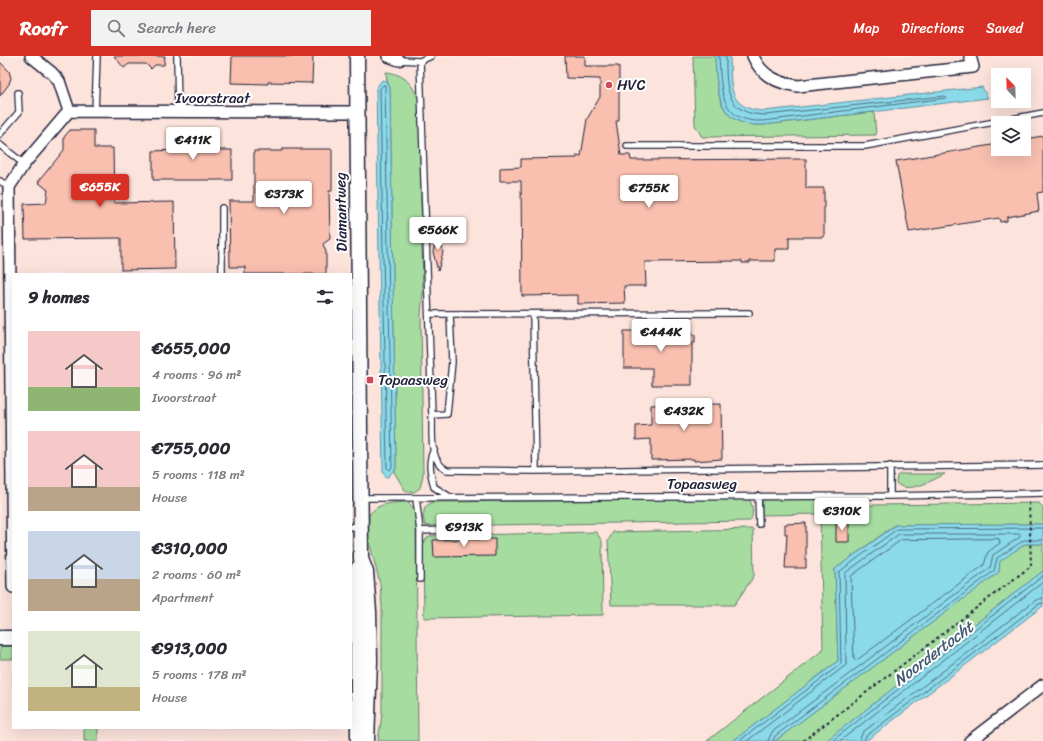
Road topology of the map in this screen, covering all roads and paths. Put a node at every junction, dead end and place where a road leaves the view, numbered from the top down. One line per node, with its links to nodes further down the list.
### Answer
1 (31, 56): 12 (street)
2 (97, 56): 13 (lane)
3 (177, 56): 15 (lane)
4 (357, 56): 14 (street, Diamantweg)
5 (388, 56): 9 (street)
6 (431, 56): 10 (lane)
7 (752, 56): 8 (street)
8 (970, 56)
9 (399, 60): 10 (lane)
10 (420, 61): 26 (lane)
11 (18, 93): 17 (lane)
12 (69, 111): 13 (street, Ivoorstraat); 20 (street)
13 (95, 112): 15 (street, Ivoorstraat)
14 (356, 112): 15 (street, Ivoorstraat); 24 (street, Diamantweg)
15 (178, 113)
16 (1043, 113): 19 (lane)
17 (0, 134)
18 (0, 145): 20 (lane)
19 (627, 146)
20 (24, 164): 21 (street)
21 (4, 184): 45 (street)
22 (222, 208): 23 (lane)
23 (222, 273)
24 (355, 302): 38 (street, Diamantweg)
25 (749, 313): 28 (lane)
26 (429, 314): 27 (lane); 29 (lane)
27 (450, 314): 28 (lane); 29 (lane)
28 (533, 314): 33 (lane)
29 (432, 415): 30 (lane)
30 (434, 450): 33 (lane); 40 (lane)
31 (1043, 465): 32 (lane)
32 (890, 466): 33 (lane); 37 (lane)
33 (536, 471)
34 (1028, 493): 35 (lane, Topaasweg); 37 (lane, Topaasweg); 53 (path)
35 (1043, 493)
36 (758, 496): 37 (lane, Topaasweg); 40 (lane, Topaasweg); 41 (lane)
37 (890, 496)
38 (361, 498): 39 (lane, Topaasweg); 42 (street, Diamantweg)
39 (416, 498): 40 (lane, Topaasweg); 44 (lane)
40 (452, 498)
41 (759, 524)
42 (356, 527): 47 (street, Diamantweg)
43 (445, 530): 44 (lane)
44 (420, 531): 46 (lane)
45 (12, 542)
46 (420, 579)
47 (357, 635): 51 (street, Diamantweg); 52 (street, Diamantweg)
48 (0, 638): 49 (street)
49 (12, 638)
50 (1043, 685): 54 (street)
51 (358, 741)
52 (367, 741)
53 (803, 741)
54 (970, 741)

